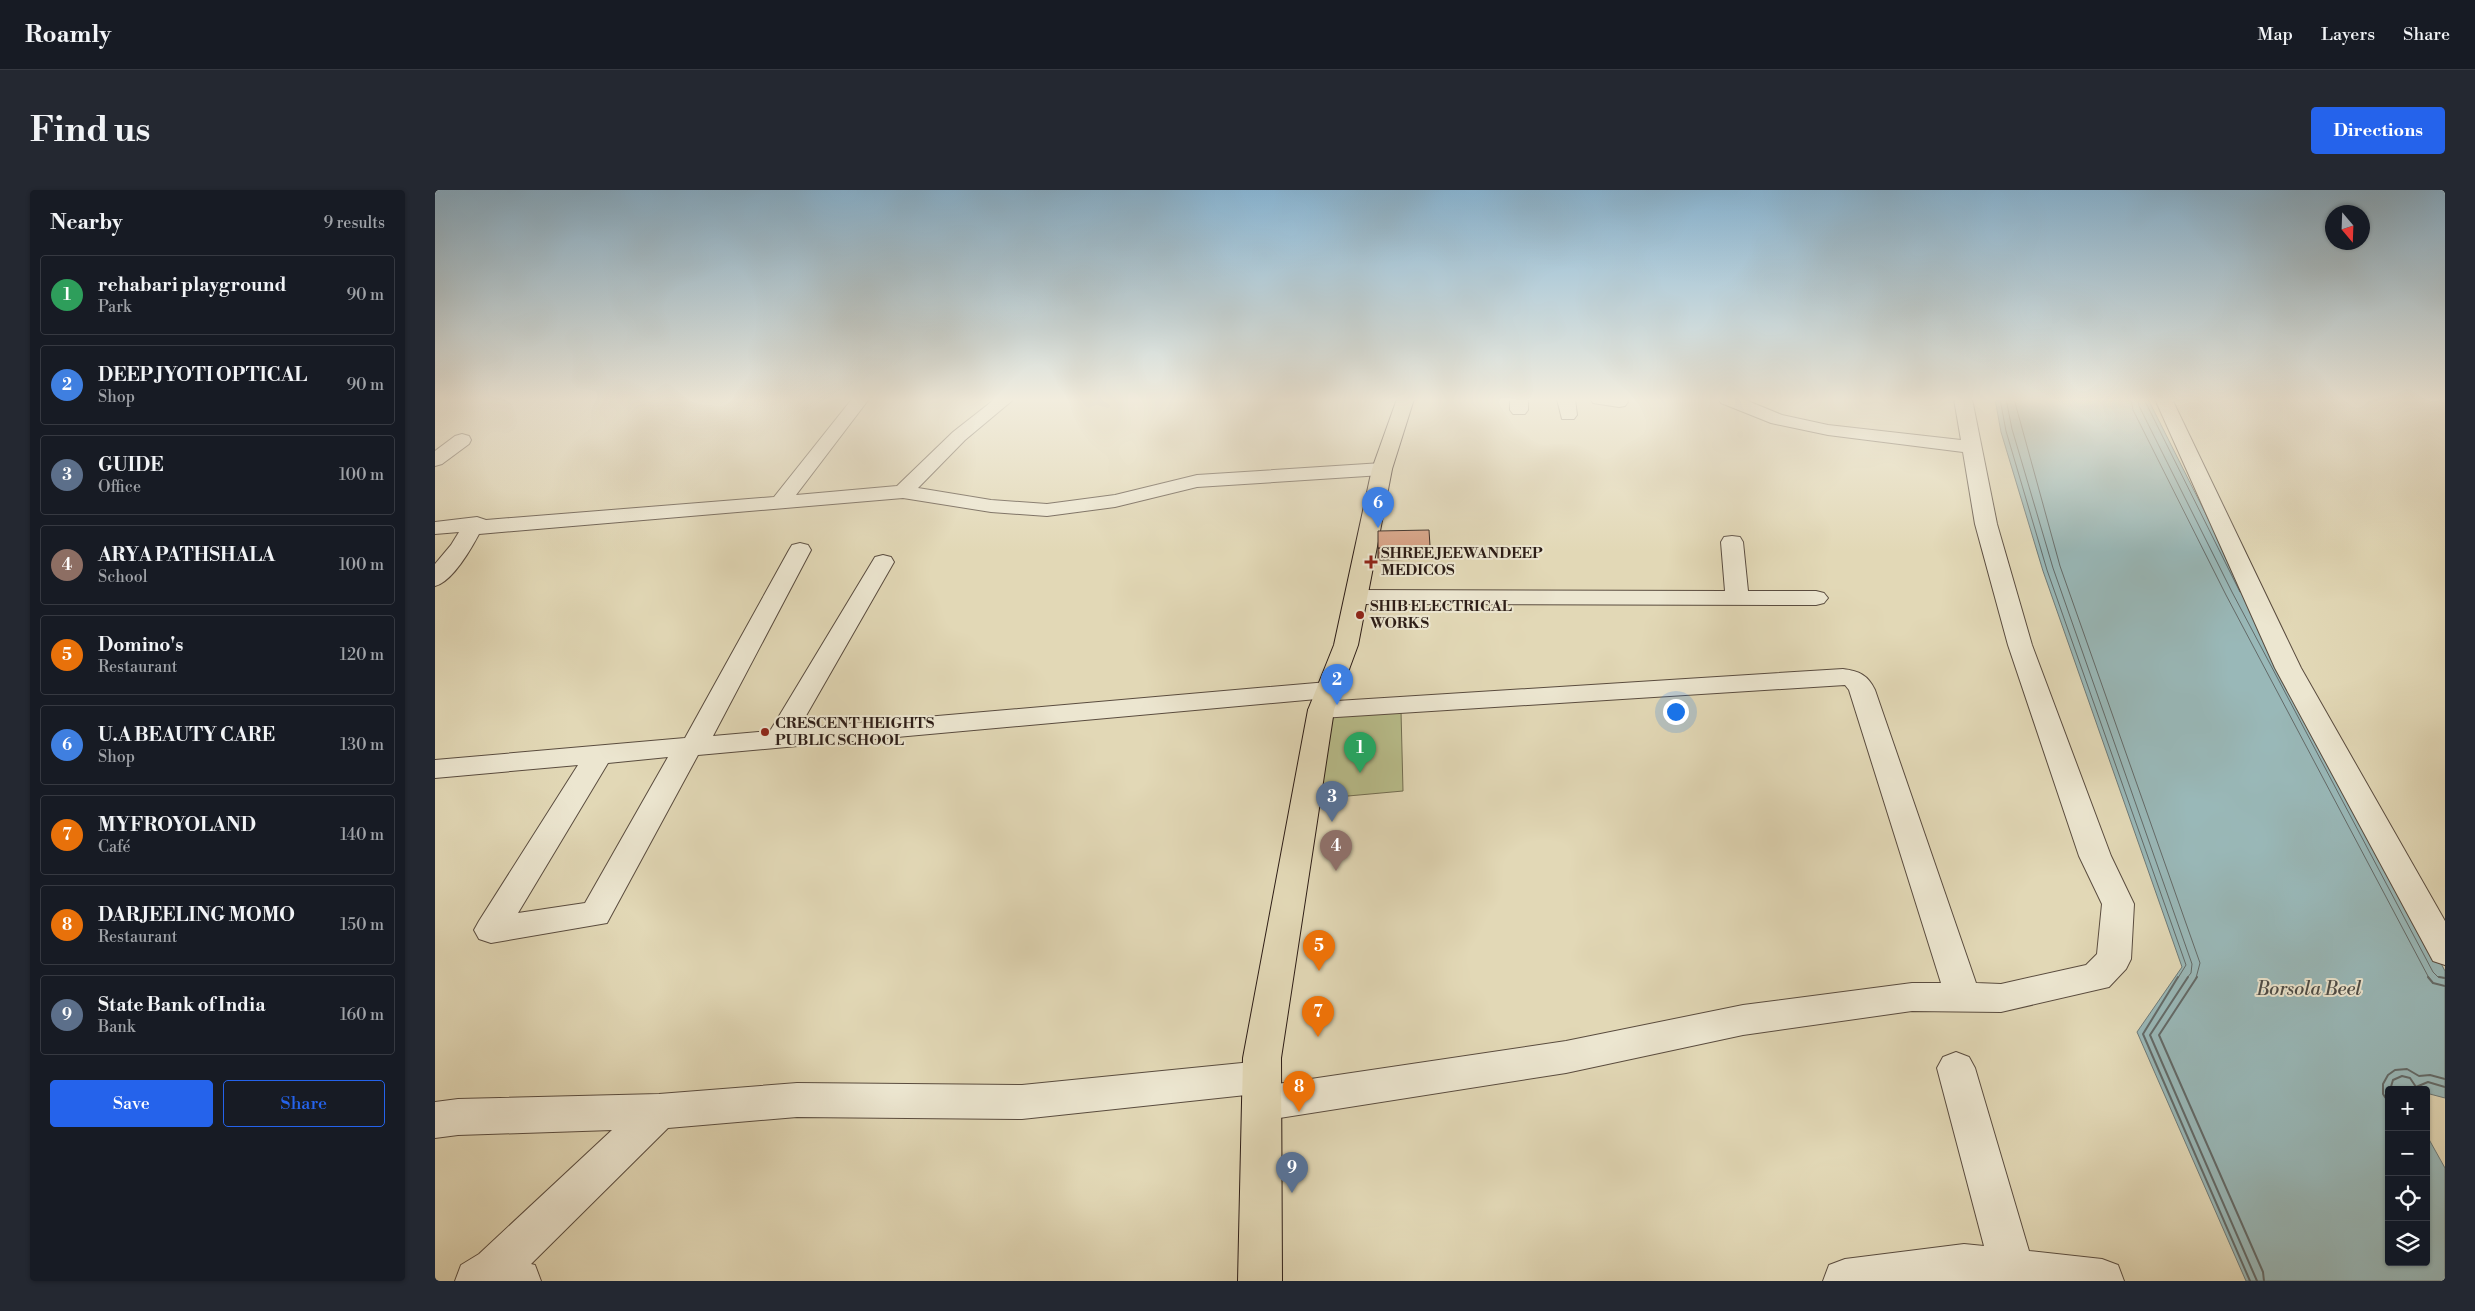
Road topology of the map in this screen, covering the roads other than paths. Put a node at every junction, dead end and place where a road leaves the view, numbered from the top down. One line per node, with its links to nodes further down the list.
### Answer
1 (449, 450): 7 (street)
2 (821, 450): 10 (street)
3 (945, 450): 9 (street)
4 (1389, 450): 8 (main road)
5 (1973, 450): 26 (street)
6 (2186, 450): 25 (street)
7 (435, 460)
8 (1382, 469): 9 (street); 17 (main road)
9 (903, 492): 10 (street)
10 (780, 502): 12 (street)
11 (435, 528): 12 (street)
12 (471, 528): 16 (street)
13 (1732, 542): 18 (street)
14 (800, 550): 22 (street)
15 (883, 562): 21 (street)
16 (438, 571)
17 (1357, 597): 18 (street); 20 (main road)
18 (1737, 597): 19 (street)
19 (1816, 598)
20 (1324, 700): 21 (street); 26 (street); 28 (main road)
21 (779, 739): 22 (street)
22 (691, 746): 23 (street); 23 (street)
23 (599, 754): 24 (street)
24 (435, 769)
25 (2445, 952)
26 (1963, 998): 28 (street)
27 (1956, 1068): 31 (street)
28 (1262, 1091): 29 (street); 33 (main road)
29 (659, 1111): 30 (street); 32 (street)
30 (435, 1120)
31 (2013, 1271): 34 (street); 35 (street)
32 (497, 1277)
33 (1260, 1281)
34 (1845, 1281)
35 (2102, 1281)

